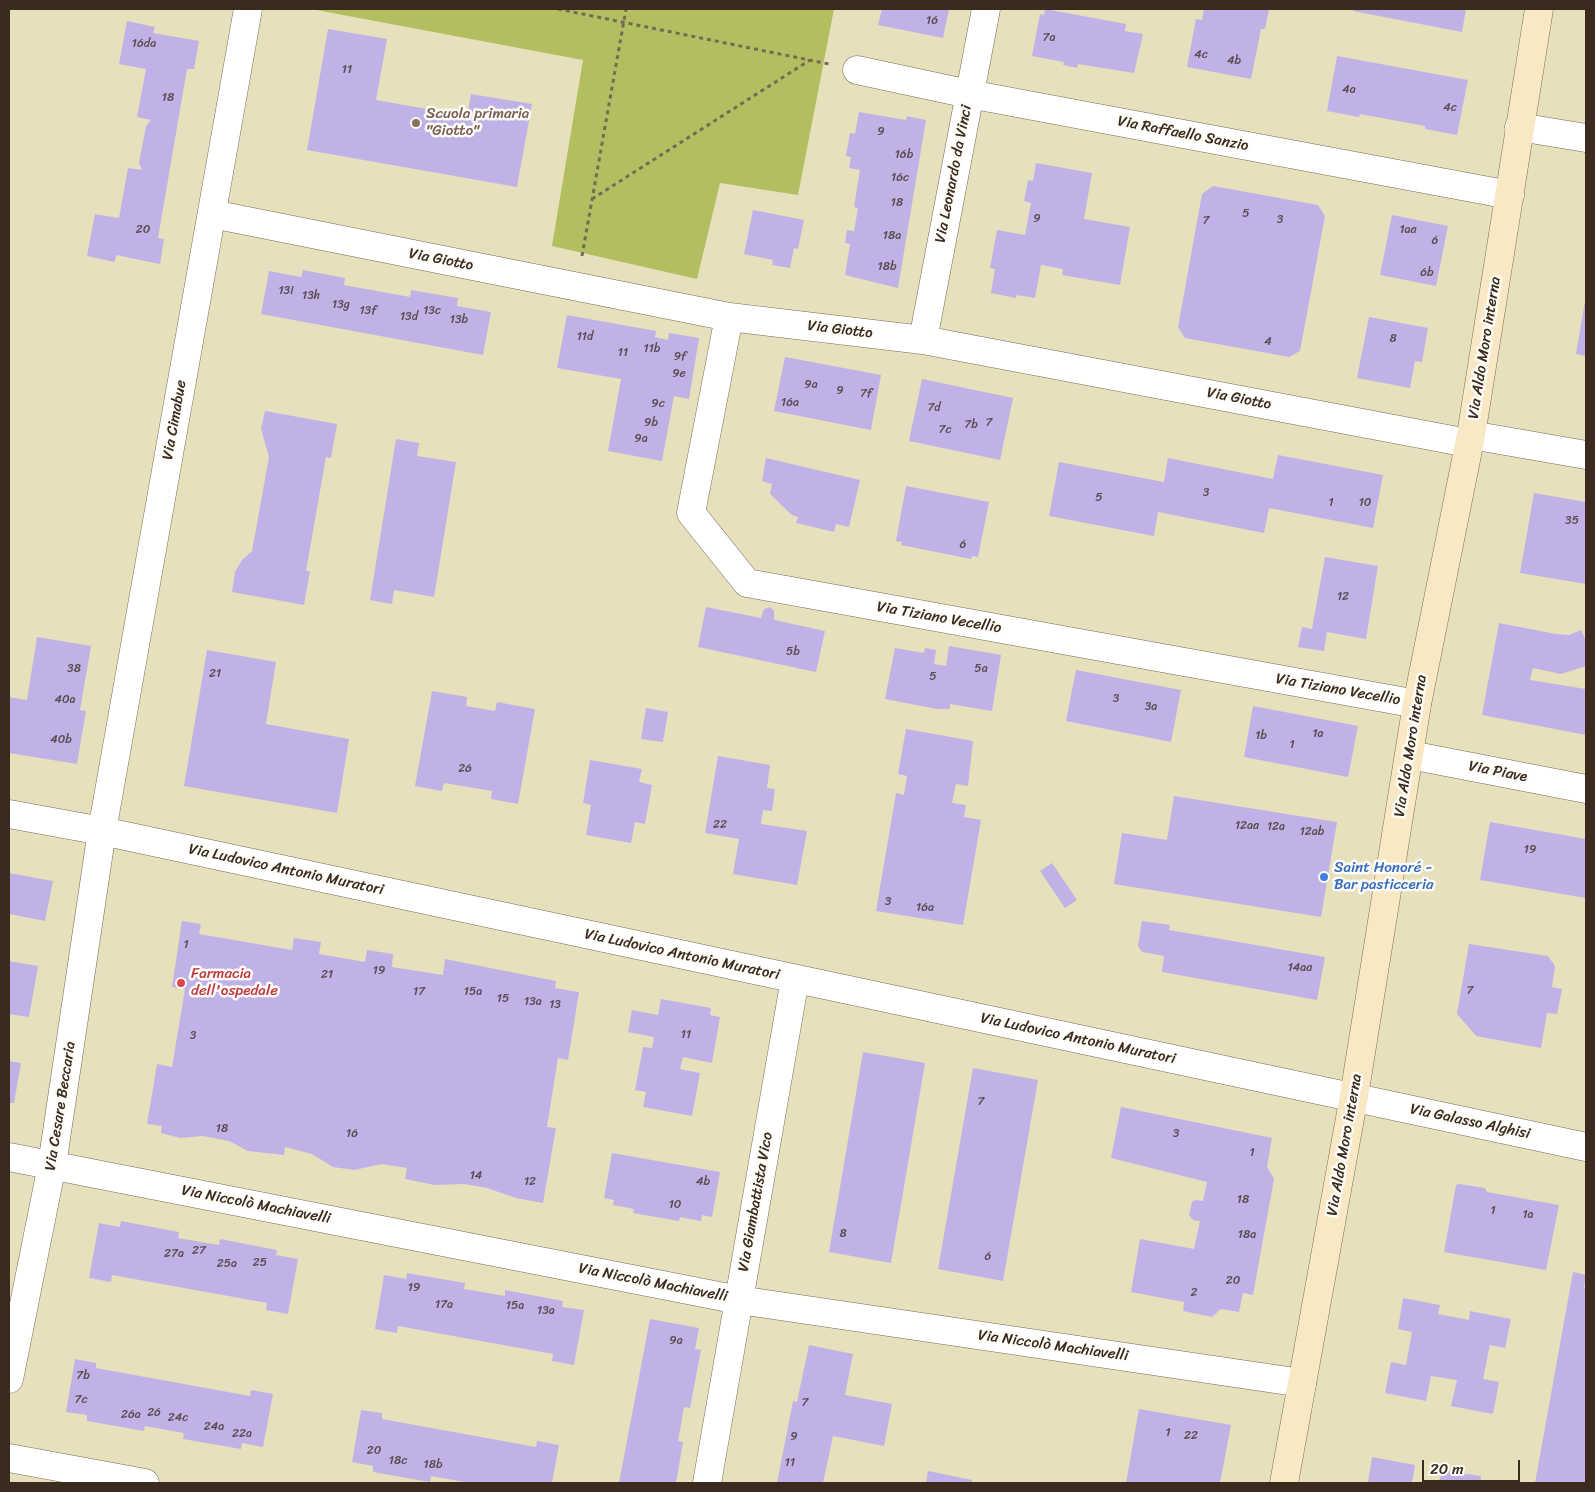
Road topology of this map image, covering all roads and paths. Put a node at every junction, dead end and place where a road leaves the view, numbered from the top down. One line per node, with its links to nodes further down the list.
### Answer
1 (248, 9): 14 (street, Via Cimabue)
2 (558, 9): 6 (path)
3 (626, 9): 6 (path)
4 (986, 9): 9 (street, Via Leonardo da Vinci)
5 (1539, 9): 10 (street, Via Aldo Moro interna)
6 (624, 22): 7 (path); 13 (path)
7 (810, 60): 8 (path); 13 (path)
8 (857, 70): 9 (street, Via Raffaello Sanzio)
9 (969, 94): 12 (street, Via Raffaello Sanzio); 17 (street, Via Leonardo da Vinci)
10 (1519, 127): 11 (street); 12 (street, Via Aldo Moro interna)
11 (1586, 138)
12 (1510, 195): 18 (street, Via Aldo Moro interna)
13 (592, 199): 15 (path)
14 (212, 214): 15 (street, Via Giotto); 24 (street, Via Cimabue)
15 (576, 286): 16 (street, Via Giotto)
16 (729, 316): 17 (street, Via Giotto); 20 (street, Via Tiziano Vecellio)
17 (923, 340): 18 (street, Via Giotto)
18 (1470, 439): 19 (street, Via Giotto); 20 (street, Via Aldo Moro interna)
19 (1586, 455)
20 (1417, 704): 21 (street, Via Aldo Moro interna)
21 (1410, 755): 22 (street, Via Piave); 26 (street, Via Aldo Moro interna)
22 (1586, 788)
23 (9, 814): 24 (street, Via Ludovico Antonio Muratori)
24 (102, 831): 25 (street, Via Ludovico Antonio Muratori); 29 (street, Via Cesare Beccaria)
25 (795, 980): 26 (street, Via Ludovico Antonio Muratori); 30 (street, Via Giambattista Vico)
26 (1354, 1096): 27 (street, Via Galasso Alghisi); 32 (street, Via Aldo Moro interna)
27 (1586, 1147)
28 (9, 1157): 29 (street, Via Niccolò Machiavelli)
29 (52, 1165): 30 (street, Via Niccolò Machiavelli); 31 (street, Via Cesare Beccaria)
30 (739, 1300): 32 (street, Via Niccolò Machiavelli); 35 (street, Via Giambattista Vico)
31 (9, 1379)
32 (1302, 1383): 36 (street, Via Aldo Moro interna)
33 (9, 1458): 34 (street)
34 (145, 1483)
35 (707, 1483)
36 (1284, 1483)

